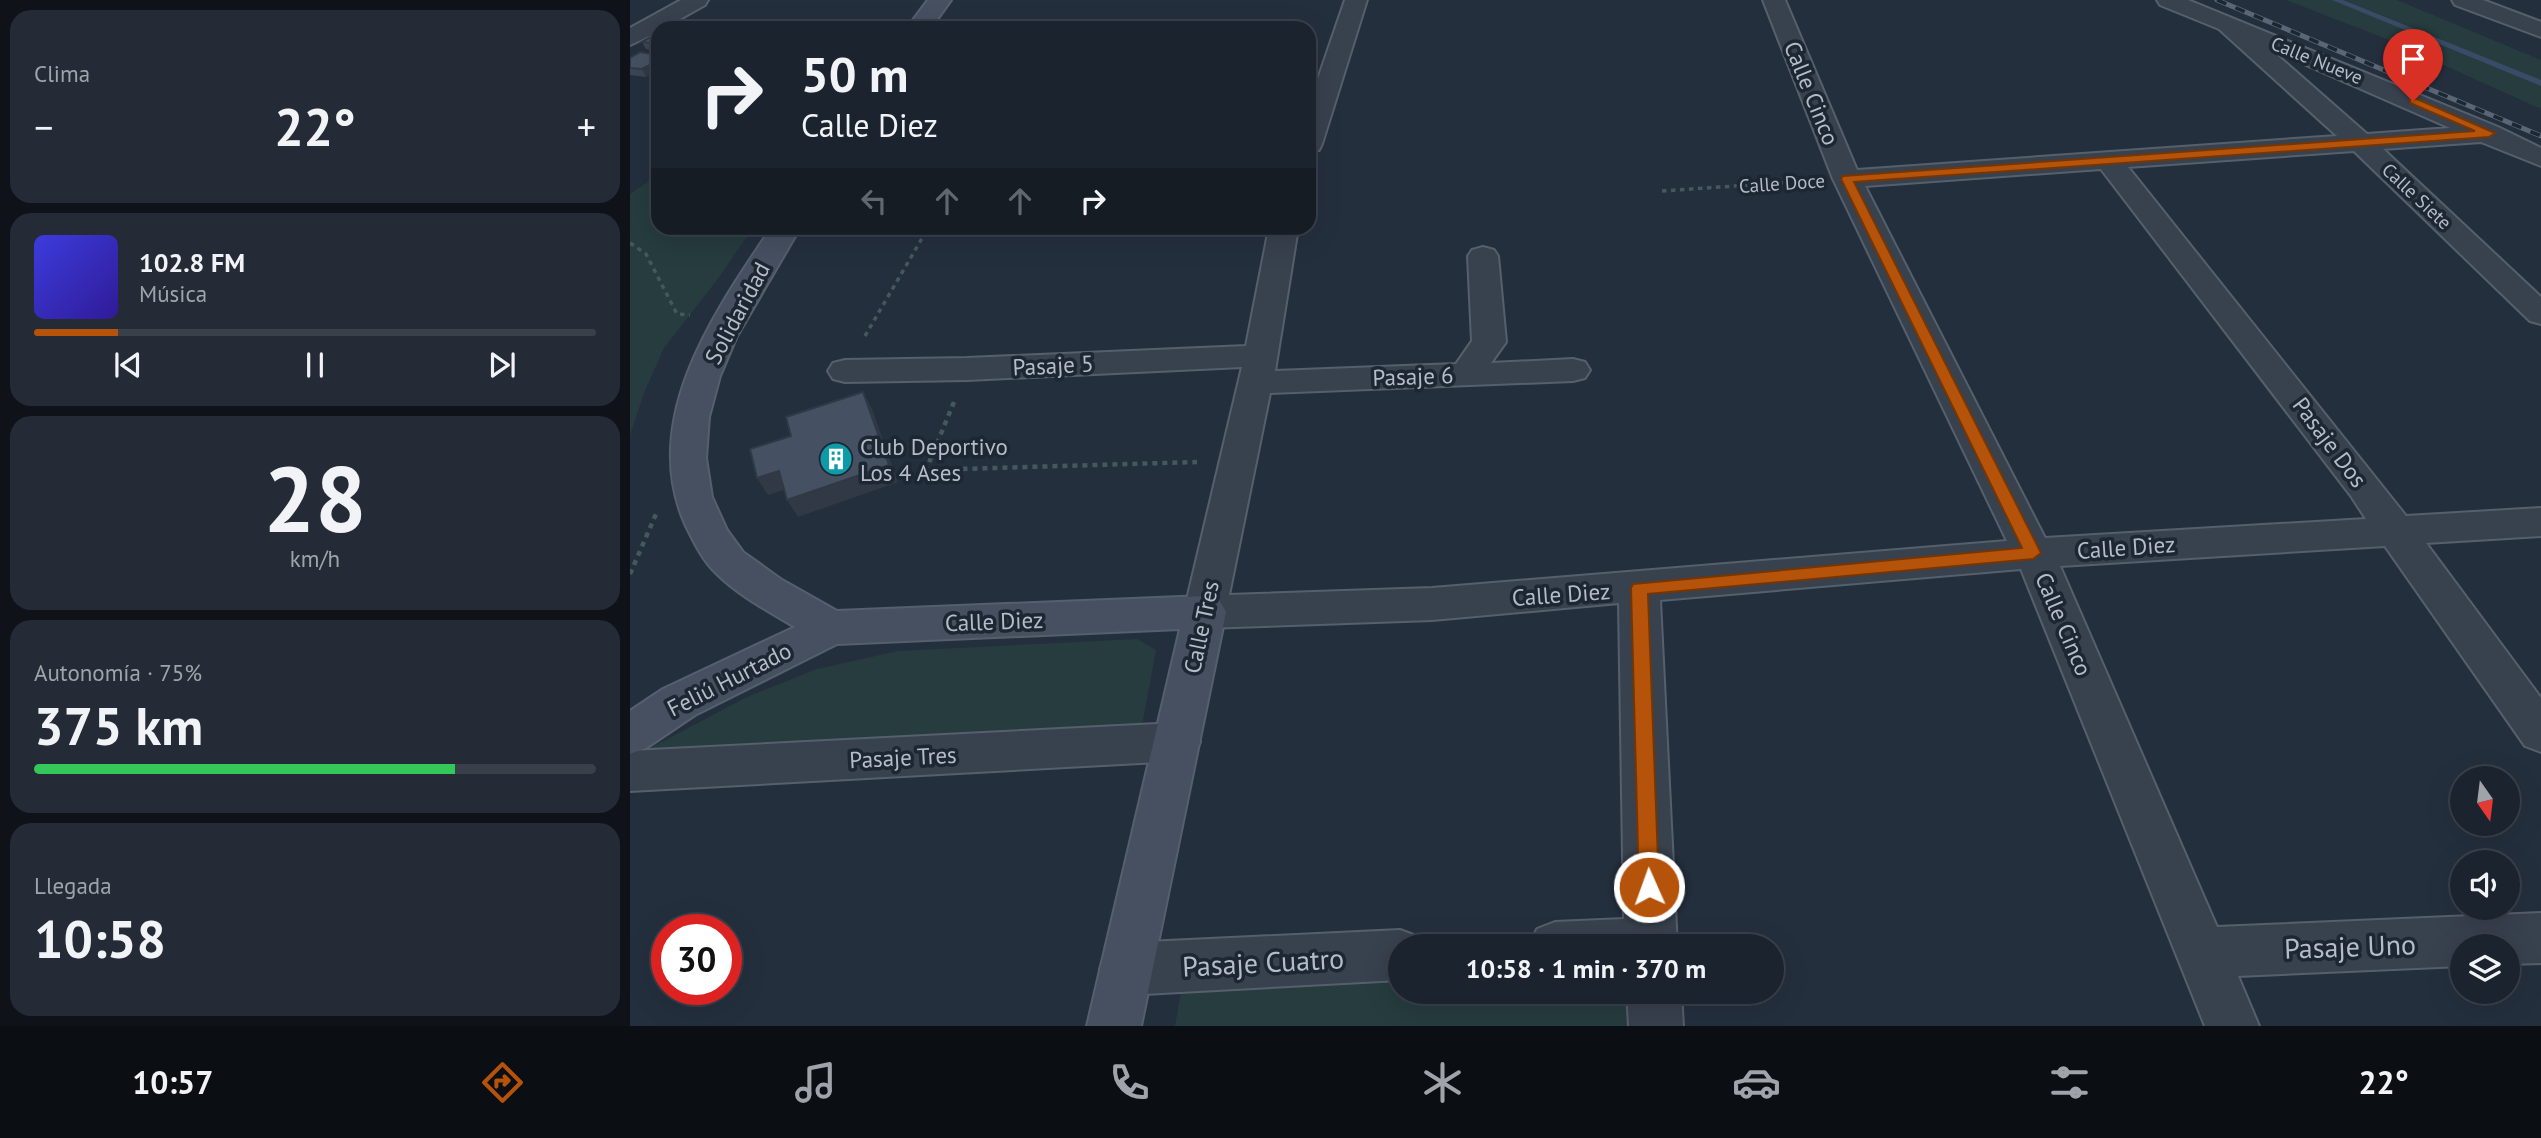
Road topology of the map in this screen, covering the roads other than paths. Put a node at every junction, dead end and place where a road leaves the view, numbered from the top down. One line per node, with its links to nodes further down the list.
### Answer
1 (697, 0): 8 (street)
2 (940, 0): 9 (main road)
3 (1356, 0): 15 (street)
4 (1774, 0): 20 (street, Calle Cinco)
5 (2168, 0): 11 (street, Calle Nueve)
6 (2463, 0): 13 (street)
7 (630, 21): 10 (street)
8 (660, 21)
9 (924, 21)
10 (651, 24)
11 (2228, 25): 16 (street, Calle Nueve); 17 (street, Calle Siete)
12 (651, 26): 14 (street)
13 (2541, 30)
14 (630, 38)
15 (1316, 123)
16 (2489, 133): 17 (street, Calle Doce); 18 (street, Calle Nueve)
17 (2360, 142): 19 (street, Calle Doce); 24 (street, Calle Siete)
18 (2541, 158)
19 (2108, 160): 20 (street, Calle Doce); 30 (street, Pasaje Dos)
20 (1847, 179): 31 (street, Calle Cinco)
21 (781, 235): 34 (main road, Solidaridad)
22 (1282, 235): 25 (street, Calle Tres)
23 (1483, 256): 28 (street)
24 (2541, 314)
25 (1257, 369): 27 (street, Pasaje 5); 28 (street, Pasaje 6); 33 (street, Calle Tres)
26 (1573, 370): 28 (street, Pasaje 6)
27 (845, 371)
28 (1466, 374)
29 (2541, 522): 30 (street, Calle Diez)
30 (2397, 531): 31 (street, Calle Diez); 35 (street, Pasaje Dos)
31 (2033, 553): 32 (street, Calle Diez); 41 (street, Calle Cinco)
32 (1639, 588): 33 (street, Calle Diez); 39 (street)
33 (1205, 612): 34 (main road, Calle Diez); 37 (main road, Calle Tres)
34 (831, 628): 36 (main road, Feliú Hurtado)
35 (2541, 733)
36 (630, 734)
37 (1177, 742): 38 (street, Pasaje Tres); 43 (main road, Calle Tres)
38 (630, 771)
39 (1651, 934)
40 (2541, 938): 41 (street, Pasaje Uno)
41 (2201, 953): 47 (street, Calle Cinco)
42 (1388, 956): 43 (street, Pasaje Cuatro)
43 (1126, 969): 45 (main road, Calle Tres)
44 (1655, 1004): 46 (street)
45 (1114, 1026)
46 (1656, 1026)
47 (2232, 1026)

